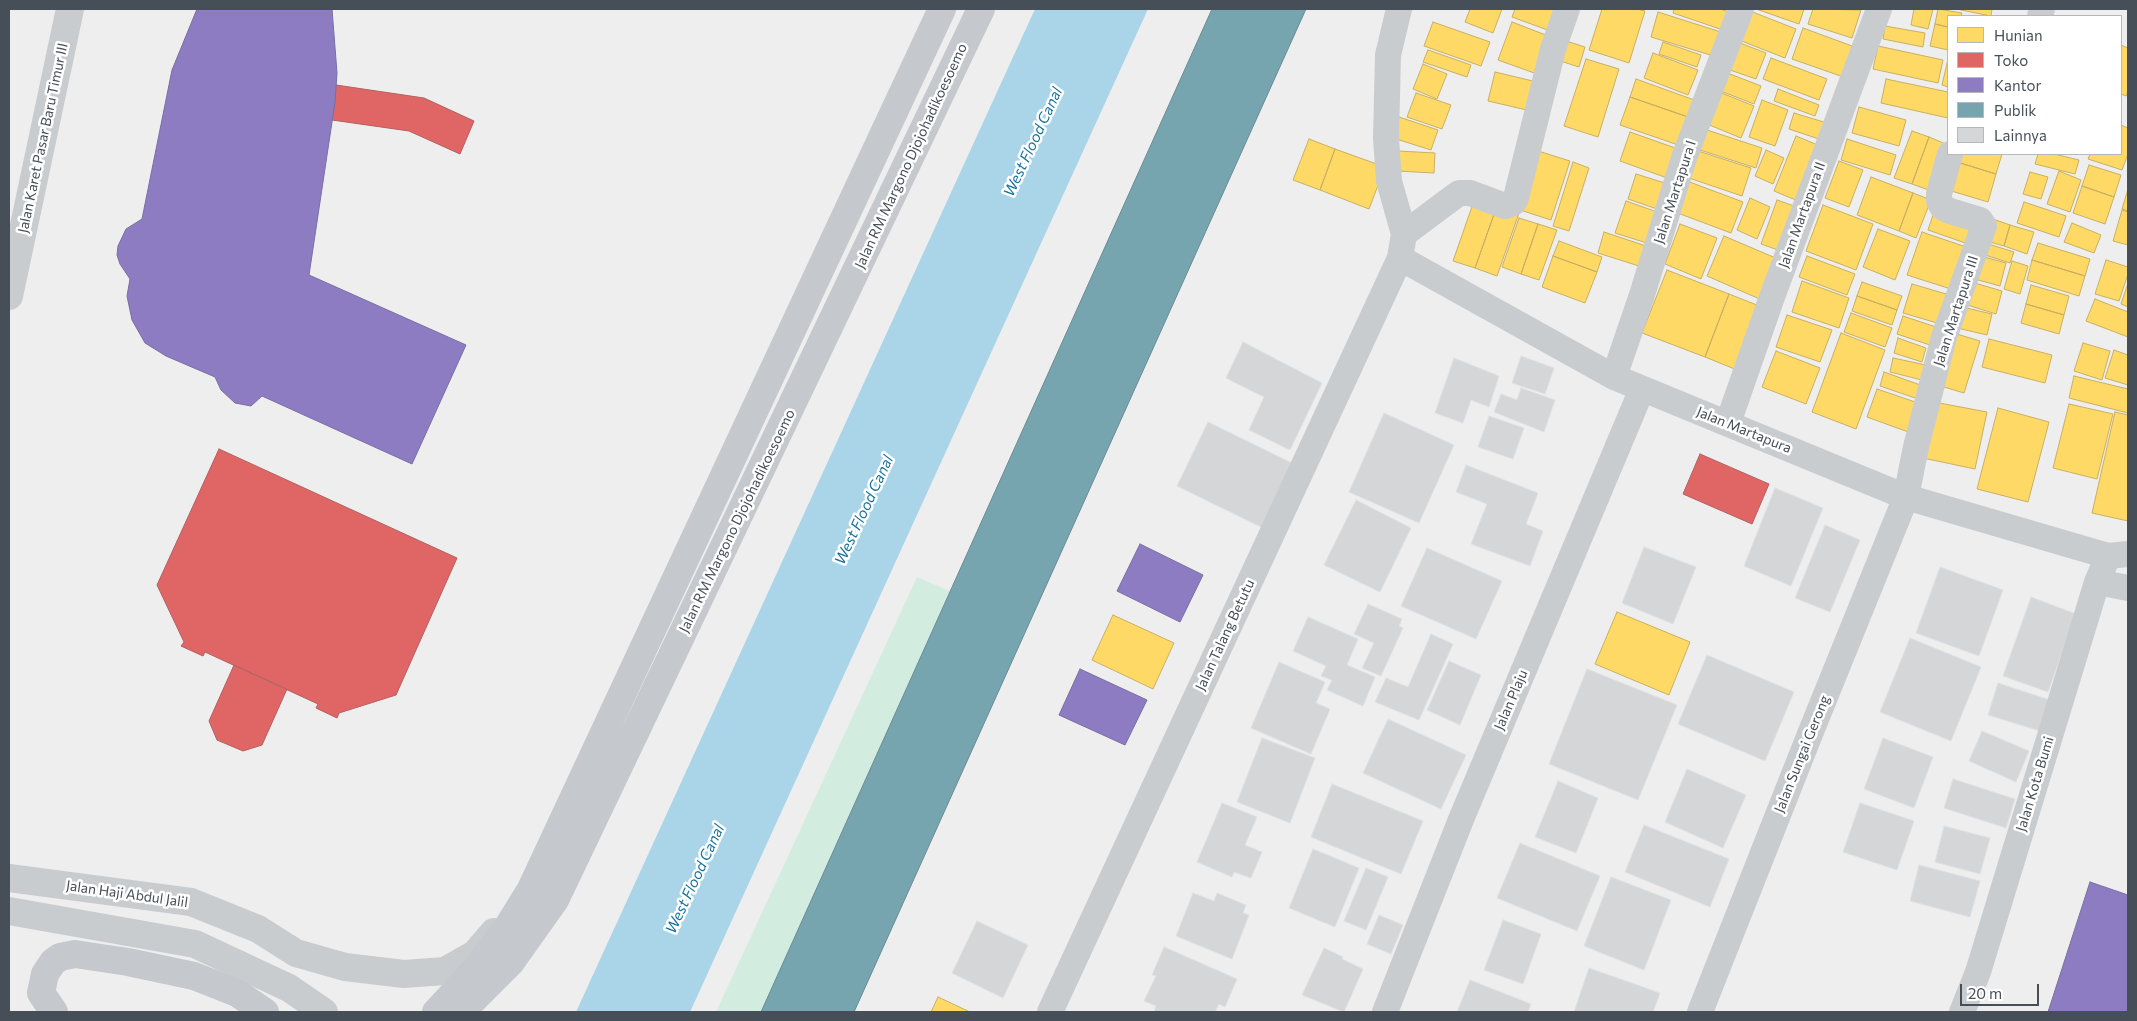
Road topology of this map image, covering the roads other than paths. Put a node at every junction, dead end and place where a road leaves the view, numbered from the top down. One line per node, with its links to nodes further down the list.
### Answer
1 (70, 9): 10 (street, Jalan Karet Pasar Baru Timur III)
2 (942, 9): 20 (main road, Jalan RM Margono Djojohadikoesoemo)
3 (980, 9): 18 (main road, Jalan RM Margono Djojohadikoesoemo)
4 (1399, 9): 9 (street)
5 (1567, 9): 9 (street)
6 (1741, 9): 11 (street, Jalan Martapura I)
7 (1879, 9): 13 (street, Jalan Martapura II)
8 (1950, 155): 14 (street, Jalan Martapura III)
9 (1402, 246): 11 (street, Jalan Martapura); 27 (street, Jalan Talang Betutu)
10 (9, 296)
11 (1614, 376): 12 (street, Jalan Martapura)
12 (1642, 389): 13 (street, Jalan Martapura); 28 (street, Jalan Plaju)
13 (1728, 423): 14 (street, Jalan Martapura)
14 (1906, 497): 15 (street, Jalan Martapura); 29 (street, Jalan Sungai Gerong)
15 (2118, 555): 16 (street, Jalan Kota Bumi)
16 (2097, 582): 17 (street); 30 (street, Jalan Kota Bumi)
17 (2128, 588)
18 (576, 857): 20 (street, Jalan Haji Abdul Jalil); 26 (main road, Jalan RM Margono Djojohadikoesoemo)
19 (9, 878): 20 (street, Jalan Haji Abdul Jalil)
20 (531, 889): 25 (main road, Jalan RM Margono Djojohadikoesoemo)
21 (9, 911): 24 (street)
22 (54, 1012): 23 (main road)
23 (265, 1012)
24 (324, 1012)
25 (436, 1012)
26 (461, 1012)
27 (1050, 1012)
28 (1386, 1012)
29 (1700, 1012)
30 (1962, 1012)

